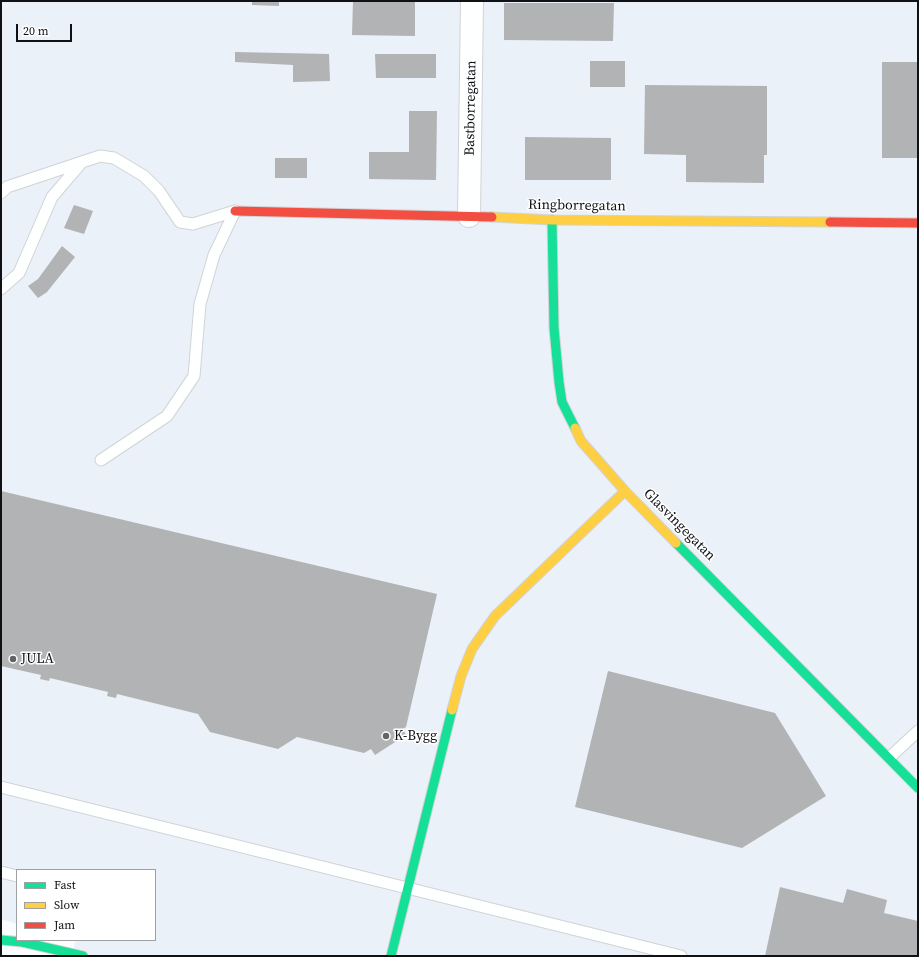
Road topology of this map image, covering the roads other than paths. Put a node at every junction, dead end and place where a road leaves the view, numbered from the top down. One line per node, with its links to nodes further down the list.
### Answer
1 (472, 1): 5 (street, Bastborregatan)
2 (83, 162): 3 (lane); 4 (lane); 8 (lane)
3 (1, 193)
4 (236, 211): 5 (street, Ringborregatan); 9 (lane)
5 (469, 216): 6 (street, Ringborregatan)
6 (552, 220): 7 (street, Ringborregatan); 10 (street, Glasvingegatan)
7 (918, 224)
8 (1, 290)
9 (101, 460)
10 (624, 491): 12 (street, Glasvingegatan); 17 (street)
11 (918, 731): 12 (lane)
12 (890, 758): 14 (street, Glasvingegatan)
13 (1, 787): 17 (lane)
14 (918, 788)
15 (1, 872): 16 (lane)
16 (16, 876)
17 (408, 888): 21 (street); 22 (lane)
18 (1, 940): 19 (street)
19 (54, 945): 20 (street)
20 (82, 956)
21 (391, 956)
22 (681, 956)

